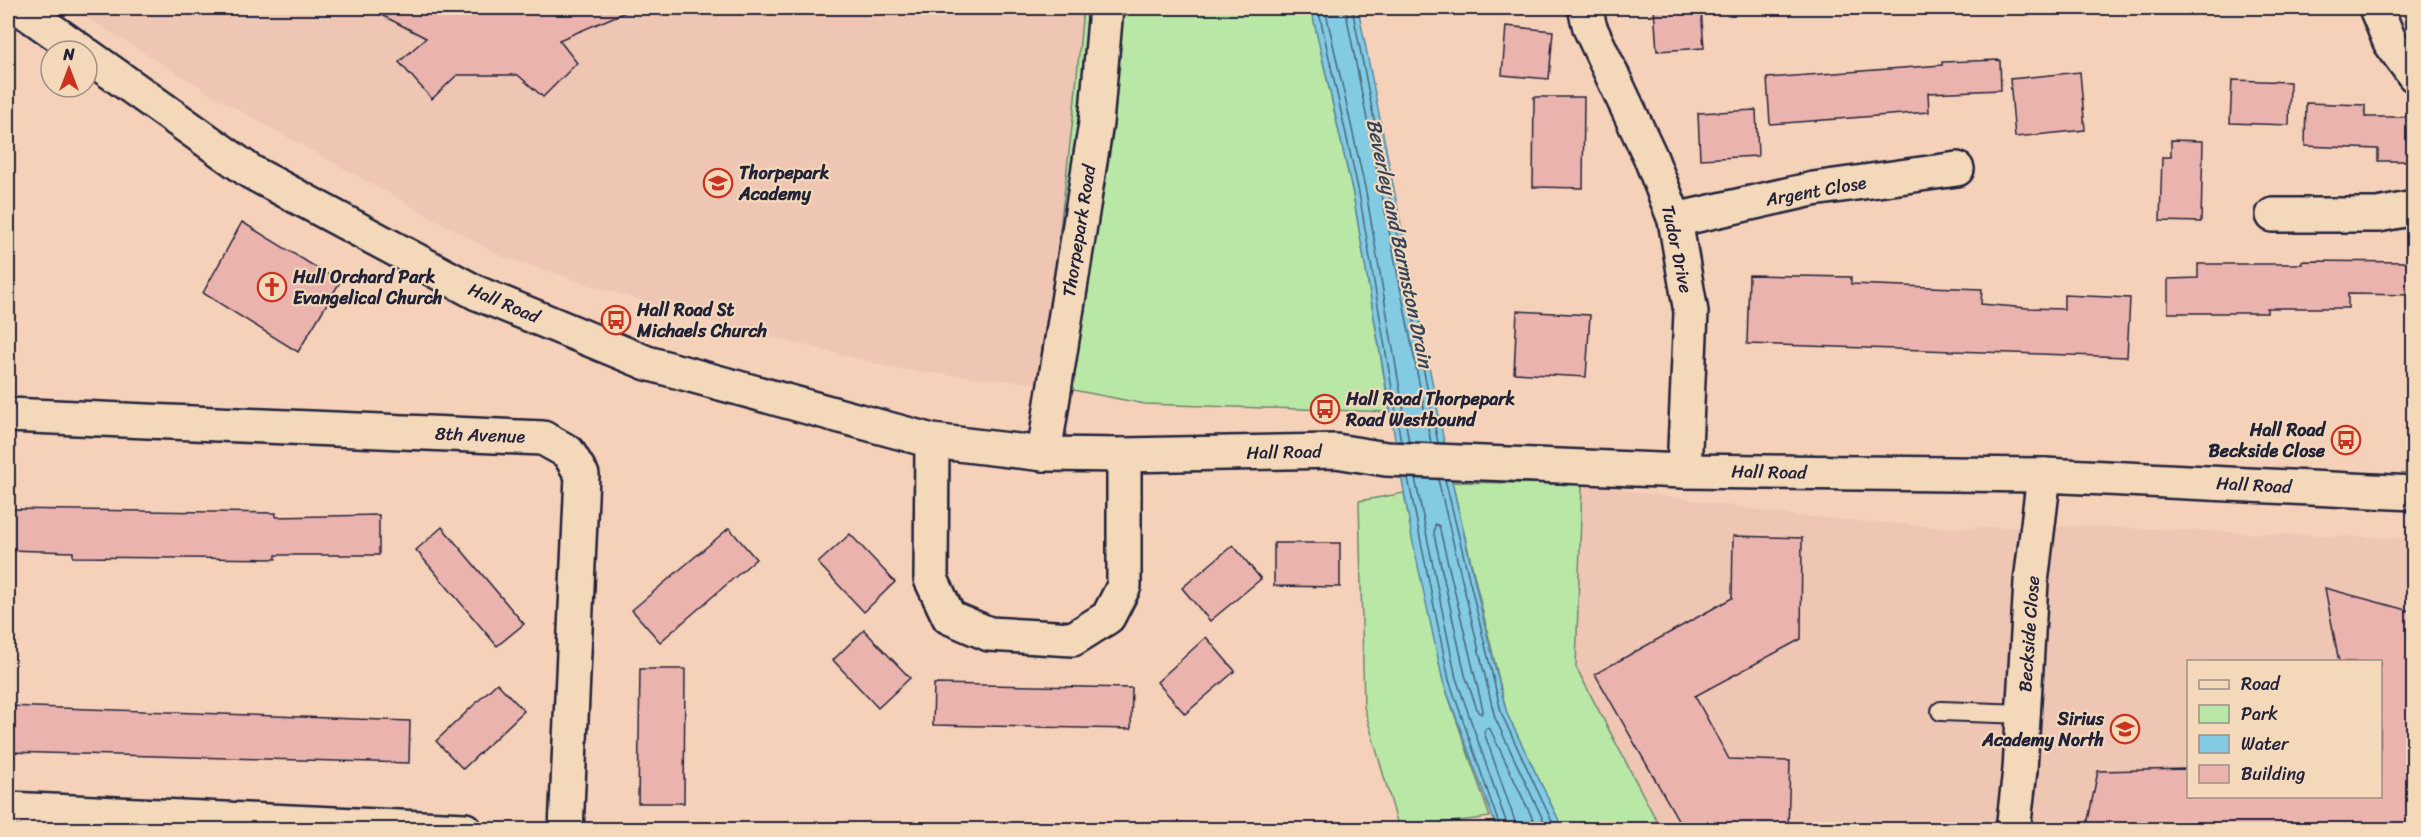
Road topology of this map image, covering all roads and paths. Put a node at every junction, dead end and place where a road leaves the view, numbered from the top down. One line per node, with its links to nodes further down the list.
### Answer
1 (20, 8): 5 (street)
2 (1106, 8): 14 (street, Thorpepark Road)
3 (1585, 8): 11 (street, Tudor Drive)
4 (2376, 8): 7 (street)
5 (64, 39)
6 (99, 64): 13 (street, Hall Road)
7 (2414, 75)
8 (1958, 168): 11 (street, Argent Close)
9 (2414, 208): 10 (street)
10 (2273, 215)
11 (1675, 220): 16 (street, Tudor Drive)
12 (8, 416): 23 (street, 8th Avenue)
13 (932, 441): 14 (street, Hall Road); 15 (street)
14 (1044, 454): 15 (street, Hall Road)
15 (1124, 455): 16 (street, Hall Road)
16 (1684, 471): 17 (street, Hall Road)
17 (2044, 475): 18 (street, Hall Road); 20 (street, Beckside Close)
18 (2414, 493)
19 (1941, 711): 20 (lane)
20 (2024, 714): 24 (street, Beckside Close)
21 (8, 809): 22 (street)
22 (465, 830)
23 (566, 830)
24 (2013, 830)

